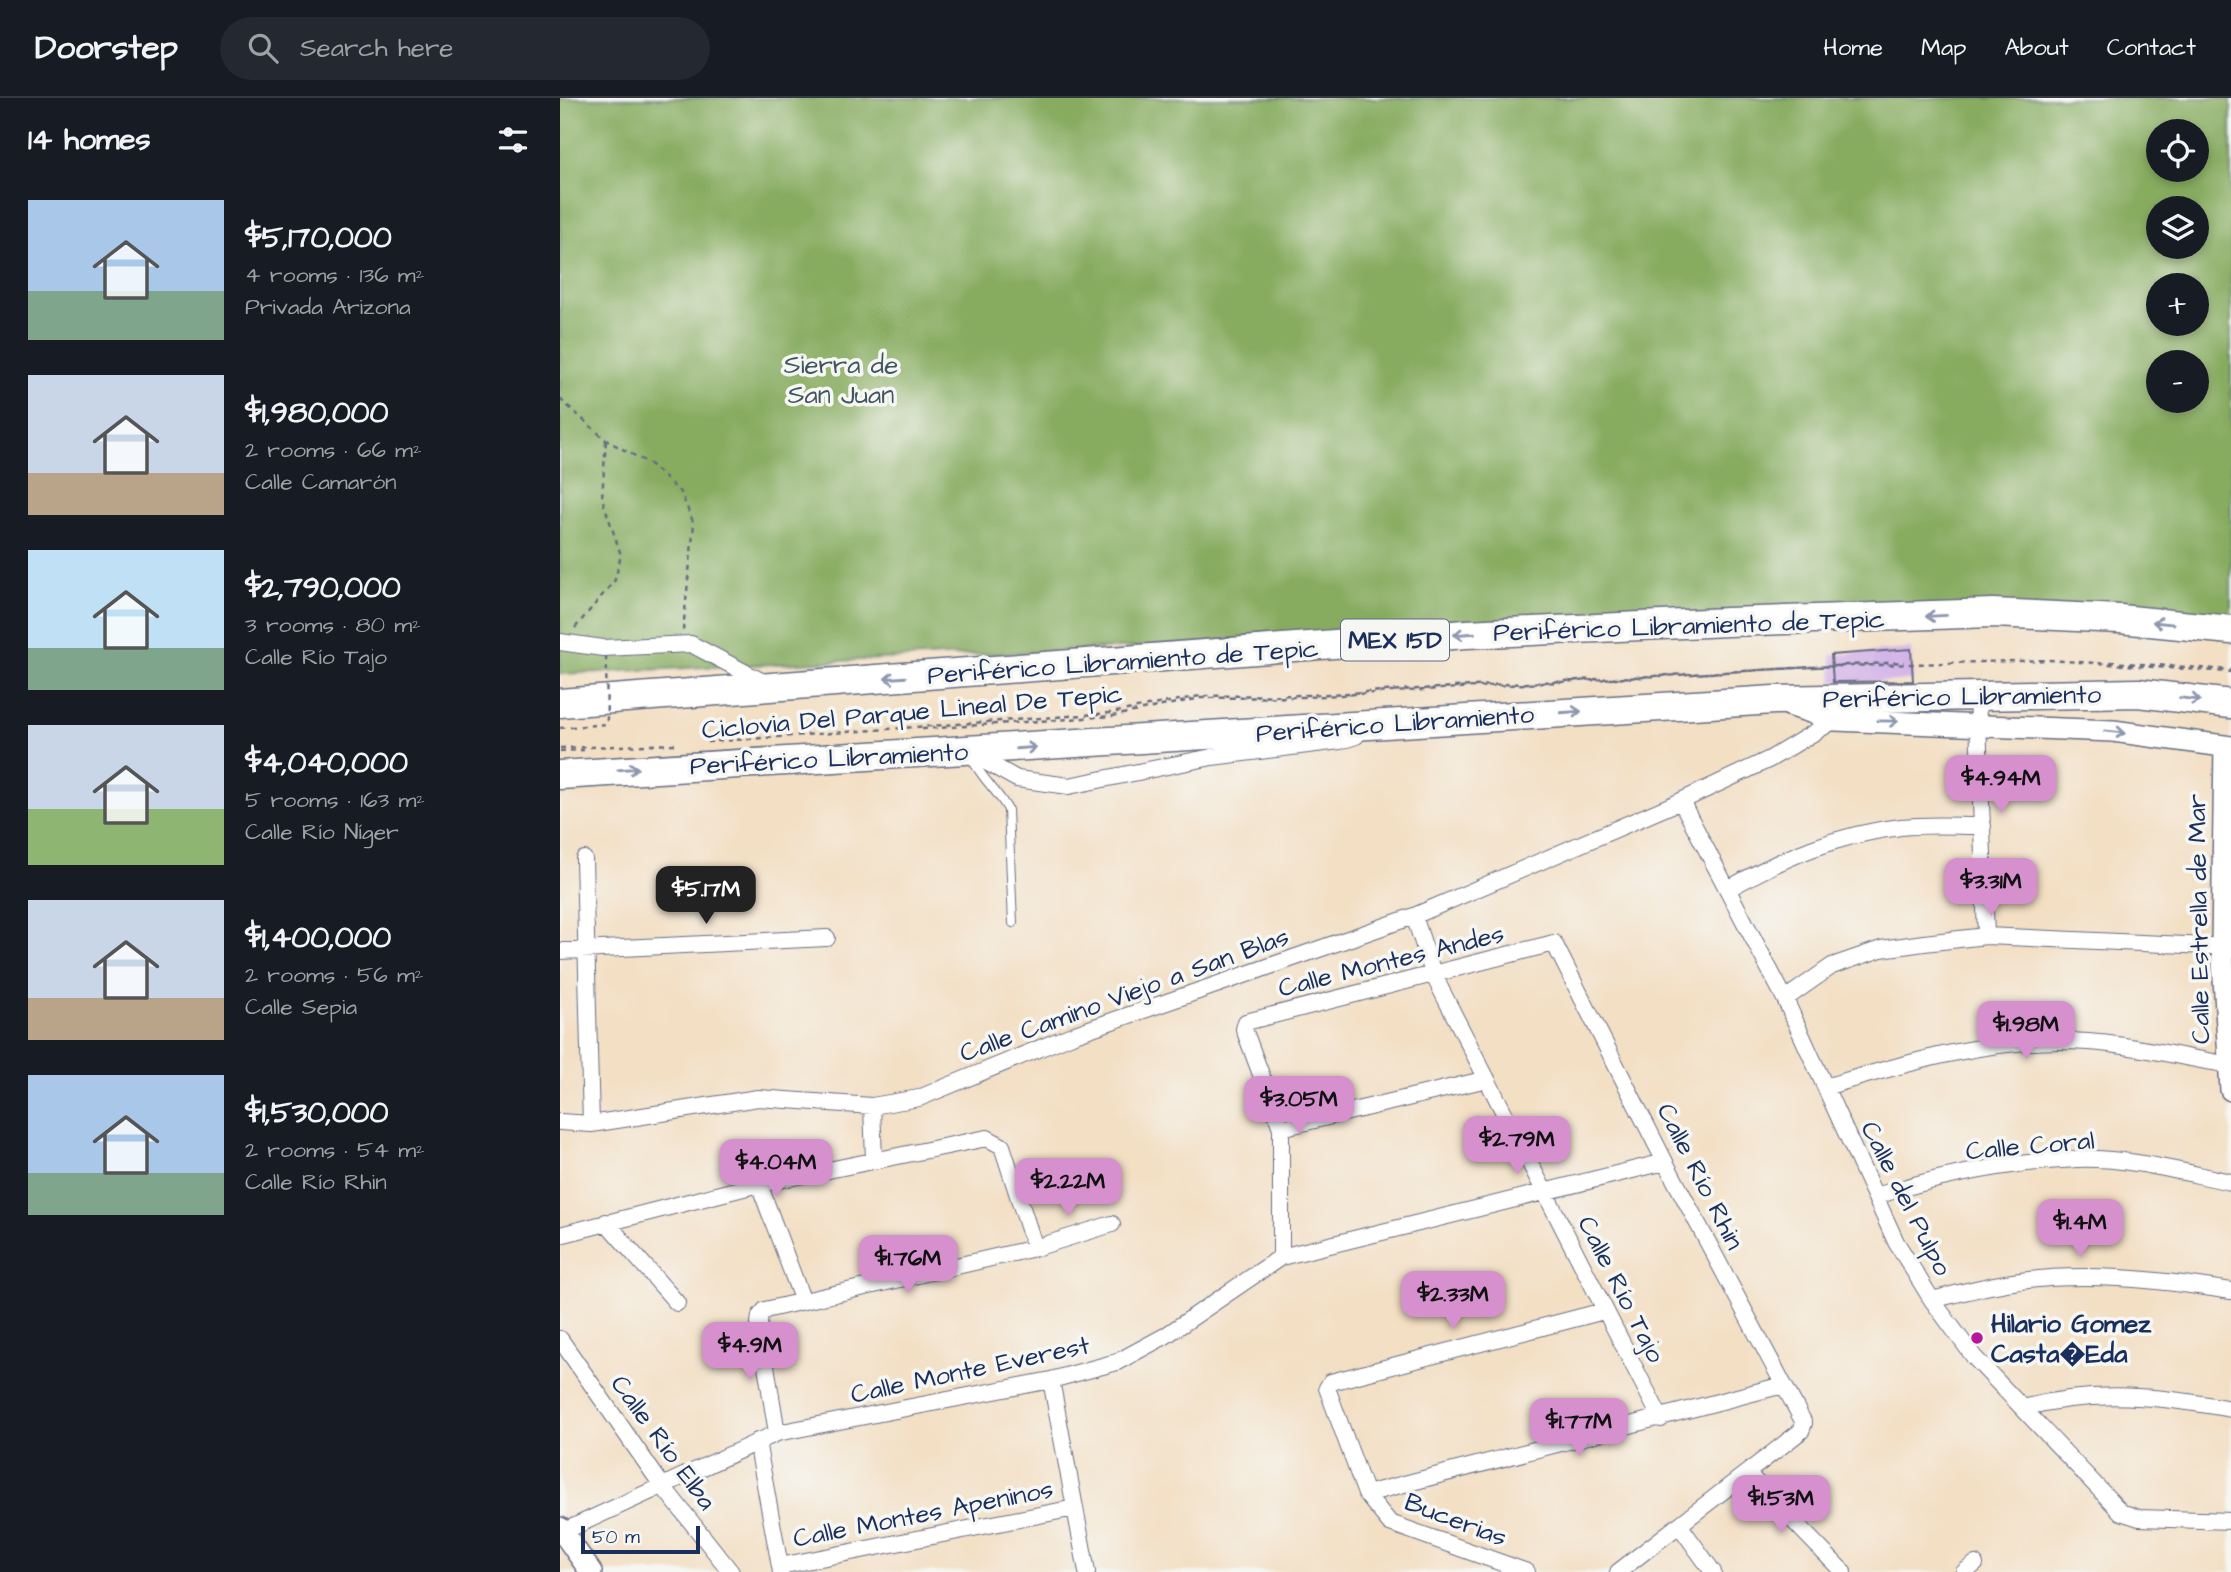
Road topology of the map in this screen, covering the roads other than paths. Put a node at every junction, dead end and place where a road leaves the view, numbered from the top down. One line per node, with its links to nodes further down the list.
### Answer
1 (2231, 630): 3 (highway, Periférico Libramiento de Tepic / MEX 15D, one-way to 3)
2 (561, 642): 3 (street)
3 (772, 687): 6 (highway, Periférico Libramiento de Tepic / MEX 15D)
4 (1977, 694): 5 (highway, Periférico Libramiento); 7 (highway, Periférico Libramiento, one-way to 7); 10 (street)
5 (1774, 700): 8 (street); 9 (highway, Periférico Libramiento, one-way to 5)
6 (560, 703)
7 (2231, 704)
8 (1835, 720): 10 (street, one-way to 10); 14 (street, Calle Camino Viejo a San Blas)
9 (1395, 723): 12 (highway, Periférico Libramiento, one-way to 9); 12 (street)
10 (1978, 723): 11 (street, one-way to 11); 15 (street)
11 (2228, 747): 23 (street, Calle Estrella de Mar)
12 (968, 752): 13 (highway, Periférico Libramiento, one-way to 12); 19 (lane)
13 (560, 775)
14 (1681, 801): 17 (street, Calle del Pulpo); 18 (street, Calle Camino Viejo a San Blas)
15 (1983, 826): 17 (street); 20 (street)
16 (584, 859): 24 (street)
17 (1728, 889): 27 (street, Calle del Pulpo)
18 (1414, 916): 26 (street, Calle Río Tajo); 32 (street, Calle Camino Viejo a San Blas)
19 (1013, 923)
20 (1986, 936): 23 (street); 27 (street)
21 (827, 938): 24 (street)
22 (1554, 943): 26 (street, Calle Montes Andes); 37 (street, Calle Río Rhin)
23 (2226, 947): 28 (street, Calle Estrella de Mar)
24 (587, 950): 25 (street); 34 (street)
25 (560, 951)
26 (1434, 976): 29 (street, Calle Río Tajo); 35 (street, Calle Montes Andes)
27 (1784, 999): 30 (street, Calle del Pulpo)
28 (2230, 1065): 30 (street); 31 (street, Calle Estrella de Mar)
29 (1486, 1079): 35 (street); 40 (street, Calle Río Tajo)
30 (1825, 1087): 41 (street, Calle del Pulpo)
31 (2231, 1090)
32 (872, 1106): 34 (street, Calle Camino Viejo a San Blas); 36 (street)
33 (560, 1122): 34 (street, Calle Camino Viejo a San Blas)
34 (591, 1124)
35 (1281, 1128): 46 (street)
36 (874, 1160): 39 (street); 45 (street)
37 (1665, 1162): 40 (street, Calle Monte Everest); 54 (street, Calle Río Rhin)
38 (2231, 1182): 41 (street, Calle Coral)
39 (760, 1184): 42 (street); 48 (street)
40 (1548, 1194): 46 (street, Calle Monte Everest); 51 (street, Calle Río Tajo)
41 (1876, 1196): 49 (street, Calle del Pulpo)
42 (606, 1222): 44 (street); 50 (street)
43 (1112, 1224): 45 (street)
44 (560, 1234)
45 (1035, 1248): 48 (street)
46 (1281, 1257): 53 (street, Calle Monte Everest)
47 (2231, 1291): 49 (street)
48 (802, 1299): 58 (street)
49 (1932, 1300): 55 (street, Calle del Pulpo)
50 (677, 1303)
51 (1605, 1311): 57 (street, Calle Río Tajo); 62 (street, Bucerias)
52 (560, 1339): 61 (street, Calle Río Elba)
53 (1051, 1380): 58 (street, Calle Monte Everest); 63 (street)
54 (1783, 1385): 57 (street); 60 (street, Calle Río Rhin)
55 (2023, 1408): 56 (street); 64 (street, Calle del Pulpo)
56 (2231, 1409)
57 (1661, 1419): 62 (street)
58 (778, 1433): 59 (street, Calle Monte Everest)
59 (757, 1441): 61 (street, Calle Monte Everest); 67 (street)
60 (1746, 1473): 65 (street); 74 (street)
61 (662, 1484): 66 (street, Calle Monte Everest); 69 (street, Calle Río Elba)
62 (1366, 1494): 71 (street, Bucerias)
63 (1075, 1508): 67 (street, Calle Montes Apeninos); 70 (street)
64 (2231, 1521)
65 (1681, 1526): 72 (street); 73 (street)
66 (561, 1531): 68 (street)
67 (781, 1569)
68 (591, 1572)
69 (730, 1572)
70 (1087, 1572)
71 (1527, 1572)
72 (1618, 1572)
73 (1713, 1572)
74 (1843, 1572)

